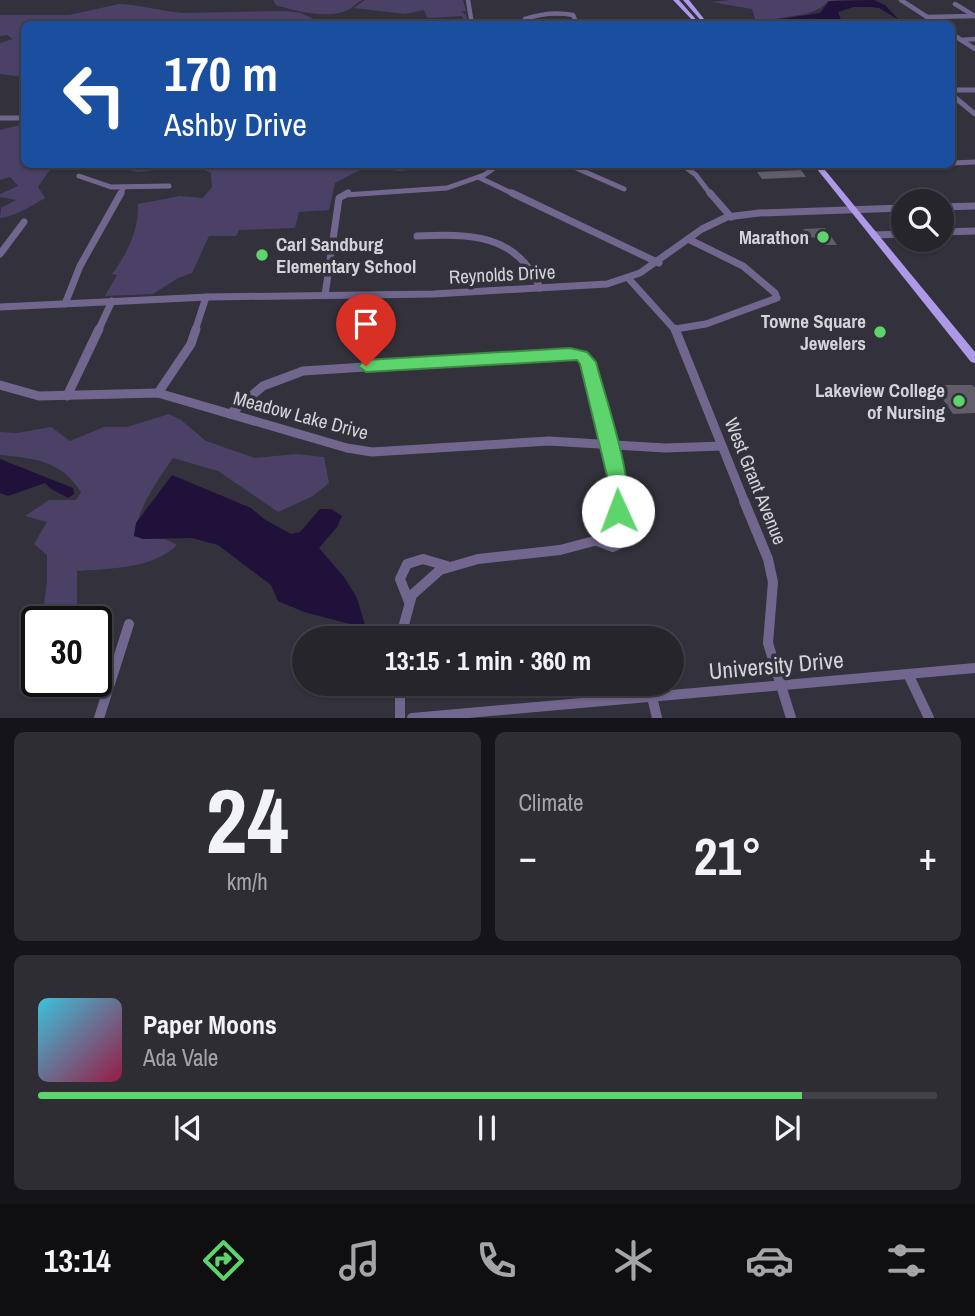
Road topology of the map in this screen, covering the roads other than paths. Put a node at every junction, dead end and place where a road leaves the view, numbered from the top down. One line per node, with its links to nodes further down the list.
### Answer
1 (468, 0): 8 (street)
2 (676, 0): 11 (main road)
3 (687, 0): 12 (main road)
4 (901, 0): 7 (street)
5 (955, 4): 6 (street)
6 (975, 16): 7 (street)
7 (927, 18): 13 (street)
8 (472, 21)
9 (525, 21): 10 (street)
10 (576, 21)
11 (695, 21)
12 (704, 21)
13 (932, 21)
14 (955, 36): 16 (street)
15 (975, 39): 16 (street)
16 (961, 40): 17 (street)
17 (975, 49)
18 (975, 90): 19 (street)
19 (955, 93)
20 (955, 96): 21 (street)
21 (975, 114)
22 (0, 118): 23 (street)
23 (21, 118)
24 (975, 162): 25 (street)
25 (955, 163)
26 (494, 168): 31 (street)
27 (576, 168): 34 (street)
28 (687, 168): 39 (street)
29 (819, 168): 38 (main road)
30 (79, 176): 33 (street)
31 (480, 178): 48 (street); 51 (street)
32 (169, 186): 33 (street)
33 (124, 187): 54 (street)
34 (624, 189)
35 (975, 206): 36 (street)
36 (954, 207)
37 (891, 208): 38 (street, Reynolds Drive)
38 (854, 210): 39 (street, Reynolds Drive); 44 (main road)
39 (731, 217): 46 (street, Reynolds Drive)
40 (24, 222): 47 (street)
41 (975, 231): 42 (street)
42 (954, 232)
43 (891, 234): 44 (street)
44 (874, 235): 57 (main road)
45 (418, 236): 50 (street)
46 (688, 239): 48 (street, Reynolds Drive); 56 (street)
47 (0, 254)
48 (659, 263): 49 (street, Reynolds Drive)
49 (629, 279): 50 (street, Reynolds Drive); 56 (street, West Grant Avenue)
50 (540, 288): 51 (street, Reynolds Drive)
51 (325, 295): 52 (street, Reynolds Drive)
52 (206, 297): 53 (street, Reynolds Drive); 59 (street)
53 (112, 301): 54 (street, Reynolds Drive); 60 (street)
54 (65, 304): 55 (street, Reynolds Drive)
55 (0, 307)
56 (675, 329): 63 (street, West Grant Avenue)
57 (975, 359)
58 (0, 386): 60 (street, Meadow Lake Drive)
59 (158, 393): 60 (street, Meadow Lake Drive); 61 (street, Meadow Lake Drive)
60 (66, 396)
61 (230, 414): 62 (street, Meadow Lake Drive); 62 (street)
62 (609, 444): 63 (street, Meadow Lake Drive); 64 (street)
63 (722, 446): 72 (street, West Grant Avenue)
64 (618, 511): 65 (street); 65 (street)
65 (595, 540): 66 (street)
66 (447, 566): 67 (street); 67 (street)
67 (409, 602): 69 (street)
68 (129, 624): 76 (street)
69 (402, 626)
70 (975, 668): 71 (street, University Drive)
71 (908, 674): 72 (street, University Drive); 81 (street)
72 (779, 685): 73 (street, University Drive); 80 (street, West Grant Avenue)
73 (684, 693)
74 (400, 696): 77 (street)
75 (652, 696): 78 (street, University Drive); 79 (street)
76 (99, 718)
77 (400, 718)
78 (412, 718)
79 (657, 718)
80 (791, 718)
81 (929, 718)

